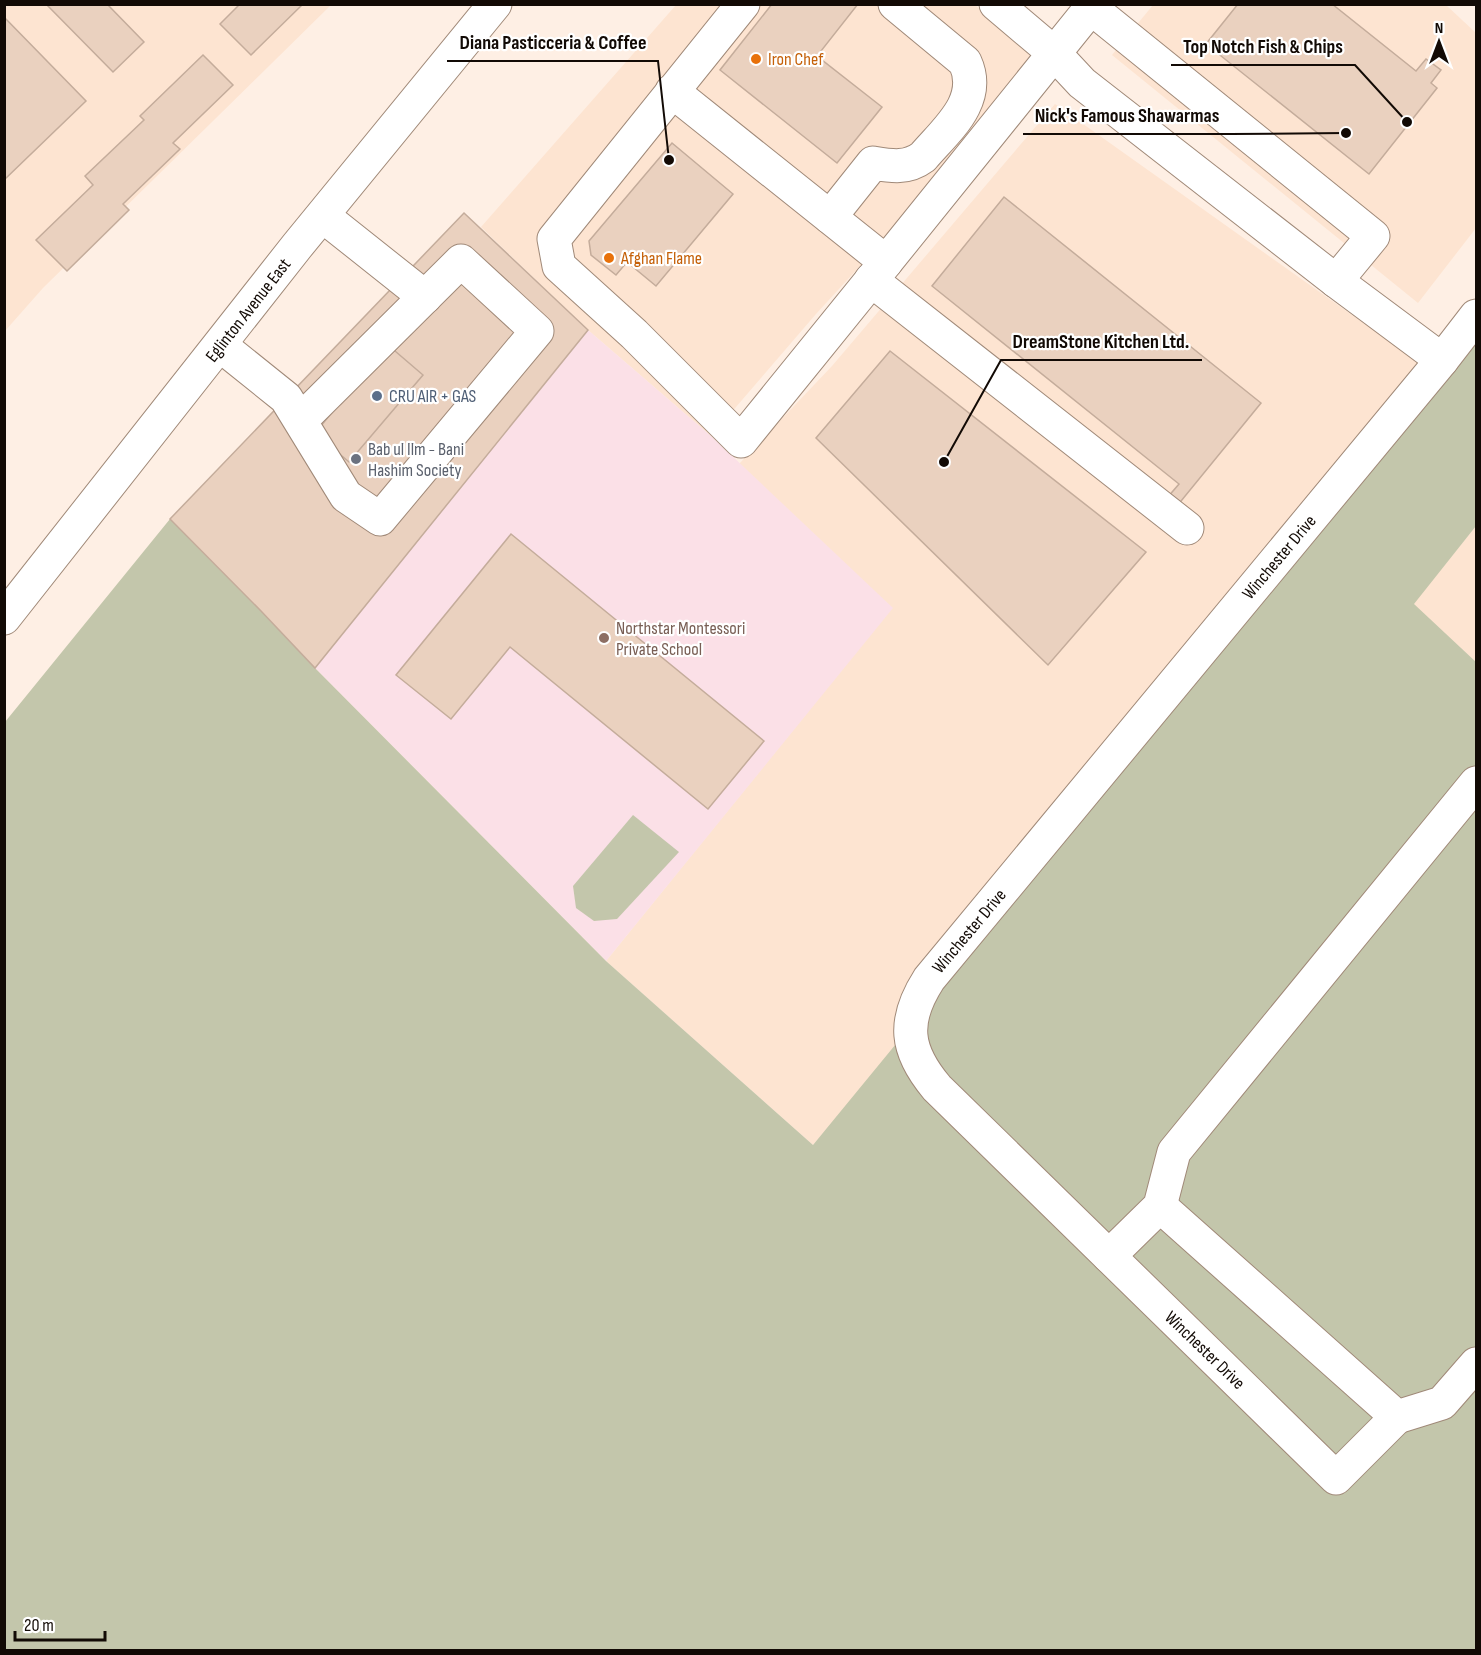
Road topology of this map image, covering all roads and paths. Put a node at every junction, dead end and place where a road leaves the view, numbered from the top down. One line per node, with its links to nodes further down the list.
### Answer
1 (495, 4): 8 (street, Eglinton Avenue East)
2 (743, 4): 7 (street)
3 (895, 4): 9 (street)
4 (996, 4): 6 (street)
5 (1092, 6): 6 (street); 11 (street)
6 (1054, 53): 10 (street); 11 (street)
7 (672, 91): 9 (street); 10 (street)
8 (323, 216): 12 (street); 14 (street, Eglinton Avenue East)
9 (830, 217): 10 (street)
10 (878, 271): 17 (street)
11 (1336, 281): 15 (street)
12 (425, 297): 16 (street); 16 (street)
13 (1476, 316): 15 (street, Winchester Drive)
14 (220, 345): 16 (street); 18 (street, Eglinton Avenue East)
15 (1442, 360): 21 (street, Winchester Drive)
16 (301, 420)
17 (1187, 528)
18 (4, 618)
19 (1476, 783): 20 (street)
20 (1160, 1206): 21 (street); 23 (street)
21 (1109, 1256): 23 (street, Winchester Drive)
22 (1476, 1364): 23 (street)
23 (1397, 1417)

